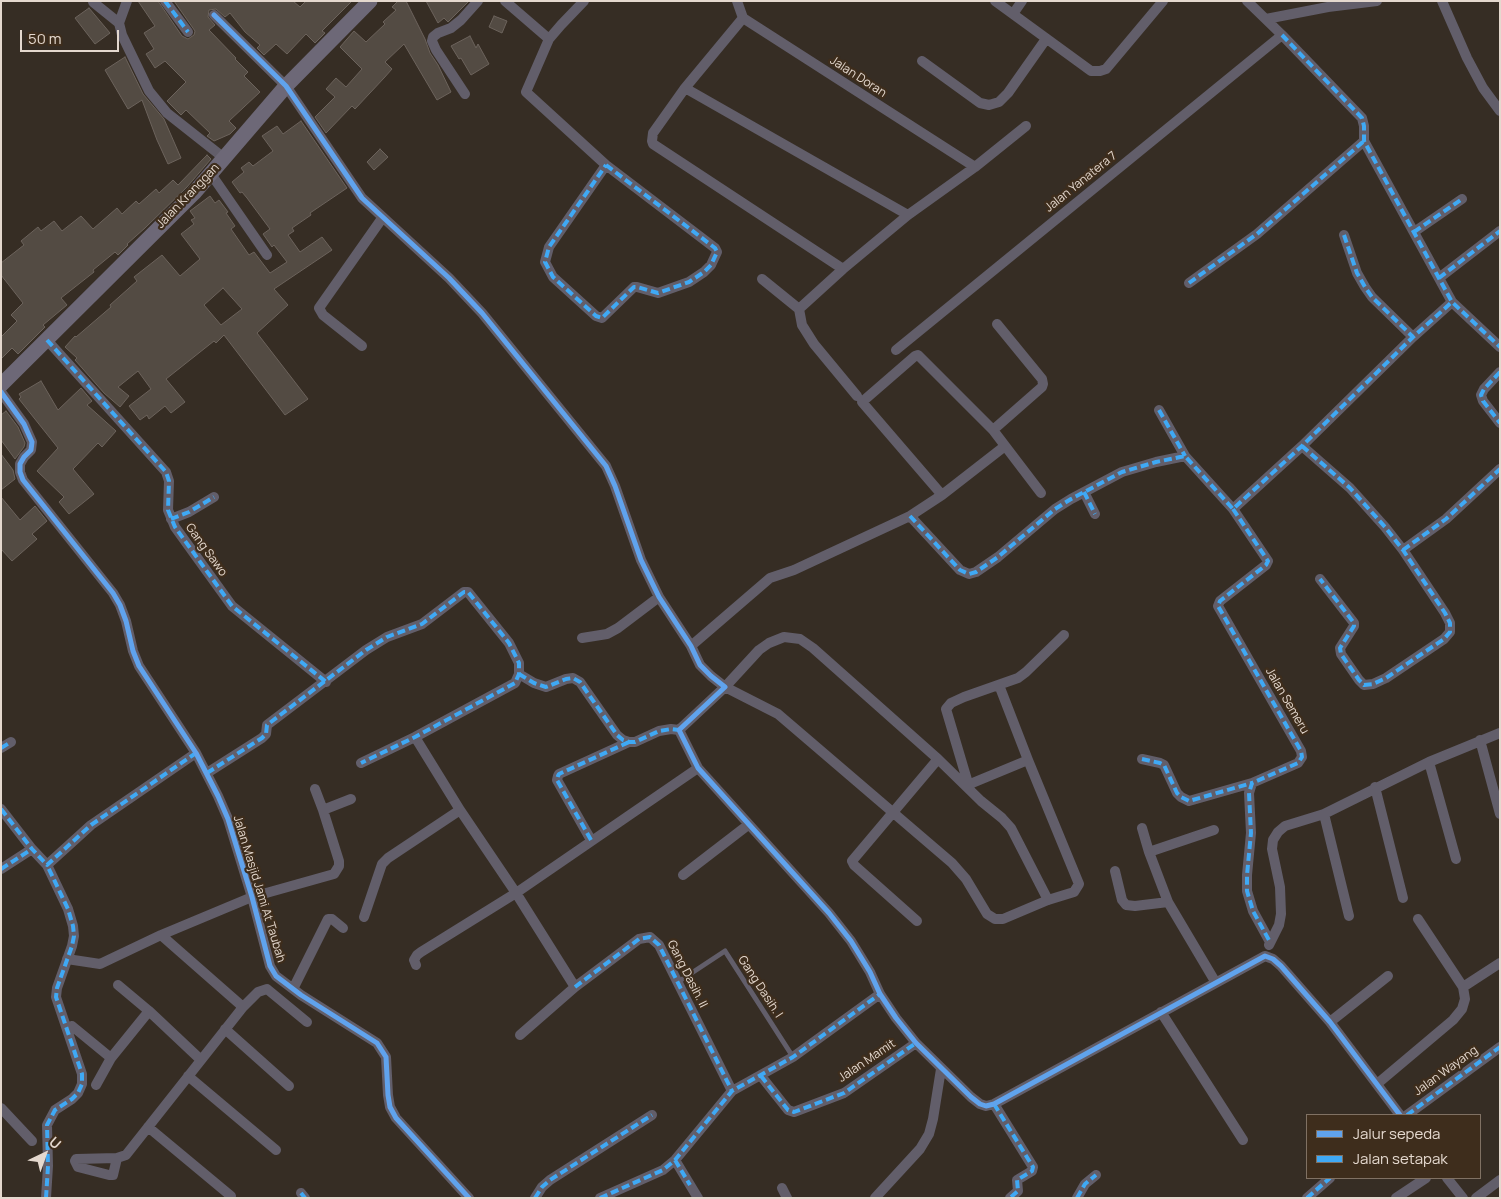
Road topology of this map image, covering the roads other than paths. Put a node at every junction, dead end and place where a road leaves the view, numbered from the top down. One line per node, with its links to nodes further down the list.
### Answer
1 (127, 1): 20 (street)
2 (165, 1): 21 (street)
3 (370, 1): 26 (main road, Jalan Kranggan)
4 (478, 1): 28 (street)
5 (505, 1): 24 (street)
6 (584, 1): 24 (street)
7 (737, 1): 18 (street)
8 (995, 1): 16 (street)
9 (1022, 1): 16 (street)
10 (1163, 1): 23 (street)
11 (1247, 1): 19 (street)
12 (1377, 1): 15 (street)
13 (1442, 1): 29 (street)
14 (93, 2): 20 (street)
15 (1328, 4): 19 (street)
16 (1013, 14): 23 (street)
17 (214, 15): 26 (street)
18 (743, 18): 27 (street); 34 (street, Jalan Doran)
19 (1266, 19): 22 (street)
20 (119, 23): 32 (street)
21 (188, 32)
22 (1282, 34): 31 (street); 54 (street, Jalan Yanatera 7)
23 (1046, 39): 25 (street)
24 (549, 40): 33 (street)
25 (922, 61)
26 (286, 86): 32 (main road, Jalan Kranggan); 38 (street)
27 (685, 88): 37 (street); 43 (street)
28 (465, 94)
29 (1500, 112)
30 (1026, 126): 34 (street)
31 (1364, 141): 40 (street); 46 (street)
32 (224, 158): 35 (main road, Jalan Kranggan)
33 (606, 165): 33 (street)
34 (975, 167): 37 (street)
35 (211, 174): 42 (street); 51 (main road, Jalan Kranggan)
36 (1462, 199): 40 (street)
37 (908, 215): 43 (street)
38 (383, 217): 52 (street); 76 (street)
39 (1500, 231): 44 (street)
40 (1414, 232): 44 (street)
41 (1344, 235): 50 (street)
42 (267, 255)
43 (843, 269): 48 (street)
44 (1439, 278): 47 (street)
45 (762, 279): 48 (street)
46 (1189, 283)
47 (1452, 302): 50 (street); 53 (street)
48 (799, 309): 58 (street)
49 (997, 324): 61 (street)
50 (1413, 337): 63 (street)
51 (47, 340): 56 (main road, Jalan Kranggan); 73 (street, Gang Sawo)
52 (362, 346)
53 (1500, 347)
54 (896, 350)
55 (1500, 372): 60 (street)
56 (1, 385)
57 (1, 392): 91 (street, Jalan Masjid Jami At Taubah)
58 (857, 396)
59 (1159, 410): 64 (street)
60 (1500, 423)
61 (993, 430): 62 (street); 68 (street)
62 (1005, 446): 67 (street); 68 (street)
63 (1302, 446): 70 (street); 74 (street)
64 (1185, 456): 66 (street); 70 (street)
65 (1500, 470): 74 (street)
66 (1084, 492): 71 (street); 72 (street)
67 (1041, 493)
68 (942, 495): 72 (street)
69 (214, 497): 73 (street)
70 (1232, 509): 99 (street, Jalan Semeru)
71 (1095, 514)
72 (910, 516): 79 (street)
73 (171, 519): 81 (street, Gang Sawo)
74 (1403, 550): 75 (street)
75 (1320, 579)
76 (659, 596): 78 (street); 79 (street)
77 (1064, 635): 82 (street)
78 (582, 638)
79 (690, 646): 83 (street)
80 (519, 674): 81 (street); 86 (street); 89 (street)
81 (326, 682): 98 (street)
82 (999, 685): 94 (street); 101 (street)
83 (725, 687): 84 (street); 92 (street); 107 (street)
84 (679, 730): 89 (street); 97 (street)
85 (1500, 733): 87 (street)
86 (415, 737): 96 (street); 106 (street)
87 (1480, 740): 95 (street); 109 (street)
88 (11, 742): 90 (street)
89 (630, 742): 113 (street)
90 (1, 748)
91 (196, 754): 98 (street, Jalan Masjid Jami At Taubah); 117 (street)
92 (938, 759): 101 (street); 107 (street)
93 (1142, 759): 99 (street)
94 (1028, 760): 101 (street); 124 (street)
95 (1430, 762): 100 (street); 116 (street)
96 (361, 763)
97 (698, 768): 110 (street); 113 (street)
98 (207, 773): 122 (street, Jalan Masjid Jami At Taubah)
99 (1252, 784): 132 (street)
100 (1375, 787): 108 (street); 123 (street)
101 (970, 788): 124 (street)
102 (315, 789): 105 (street)
103 (351, 799): 105 (street)
104 (1, 809): 114 (street)
105 (323, 810): 122 (street)
106 (460, 810): 121 (street); 127 (street)
107 (892, 813): 124 (street); 129 (street)
108 (1324, 814): 126 (street); 132 (street)
109 (1500, 814)
110 (748, 824): 120 (street); 144 (street)
111 (1142, 828): 115 (street)
112 (1214, 830): 115 (street)
113 (591, 840): 121 (street)
114 (32, 849): 117 (street); 118 (street)
115 (1149, 852): 125 (street)
116 (1456, 859)
117 (47, 865): 134 (street)
118 (1, 869)
119 (1115, 871): 125 (street)
120 (682, 875)
121 (516, 893): 136 (street); 141 (street)
122 (252, 897): 131 (street); 143 (street, Jalan Masjid Jami At Taubah)
123 (1403, 898)
124 (1048, 900)
125 (1168, 902): 139 (street)
126 (1349, 916)
127 (364, 918)
128 (1418, 919): 142 (street)
129 (917, 921)
130 (343, 928): 143 (street)
131 (161, 935): 134 (street); 145 (street)
132 (1270, 942): 133 (street)
133 (1265, 956): 139 (street); 149 (street)
134 (68, 959): 183 (street)
135 (1500, 963): 142 (street)
136 (416, 965)
137 (1388, 976): 149 (street)
138 (678, 982): 141 (street, Gang Dasih. II); 155 (lane, Gang Dasih. I); 164 (street, Gang Dasih. II)
139 (1216, 983): 147 (street)
140 (118, 985): 146 (street)
141 (575, 987): 152 (street, Gang Dasih. II)
142 (1464, 987): 161 (street)
143 (293, 988): 184 (street, Jalan Masjid Jami At Taubah)
144 (880, 994): 153 (street); 155 (street)
145 (243, 1007): 148 (street); 151 (street)
146 (149, 1011): 156 (street); 157 (street)
147 (1161, 1012): 165 (street); 171 (street)
148 (306, 1022)
149 (1330, 1022): 161 (street)
150 (72, 1026): 156 (street)
151 (225, 1029): 157 (street); 163 (street)
152 (520, 1035)
153 (916, 1043): 158 (street); 160 (street, Jalan Mamit)
154 (1500, 1047): 168 (street, Jalan Wayang)
155 (793, 1057): 160 (street)
156 (111, 1058): 162 (street)
157 (201, 1060): 159 (street)
158 (941, 1069): 165 (street); 189 (street)
159 (188, 1076): 170 (street); 173 (street)
160 (761, 1076): 164 (street)
161 (1377, 1084): 167 (street)
162 (96, 1085)
163 (289, 1086)
164 (732, 1091): 175 (street)
165 (994, 1104): 190 (street)
166 (1, 1108): 172 (street)
167 (1399, 1114)
168 (1408, 1114)
169 (652, 1116): 185 (street)
170 (148, 1127): 174 (street); 182 (street)
171 (1243, 1140)
172 (32, 1141)
173 (276, 1150)
174 (117, 1158)
175 (675, 1160): 186 (street); 187 (street)
176 (1096, 1176): 191 (street)
177 (1329, 1179): 192 (street)
178 (1424, 1179): 193 (street)
179 (1448, 1179): 194 (street)
180 (1500, 1180): 195 (street)
181 (782, 1188): 188 (street)
182 (231, 1196)
183 (46, 1198)
184 (469, 1198)
185 (535, 1198)
186 (600, 1198)
187 (698, 1198)
188 (787, 1198)
189 (875, 1198)
190 (1010, 1198)
191 (1077, 1198)
192 (1307, 1198)
193 (1396, 1198)
194 (1463, 1198)
195 (1476, 1198)

